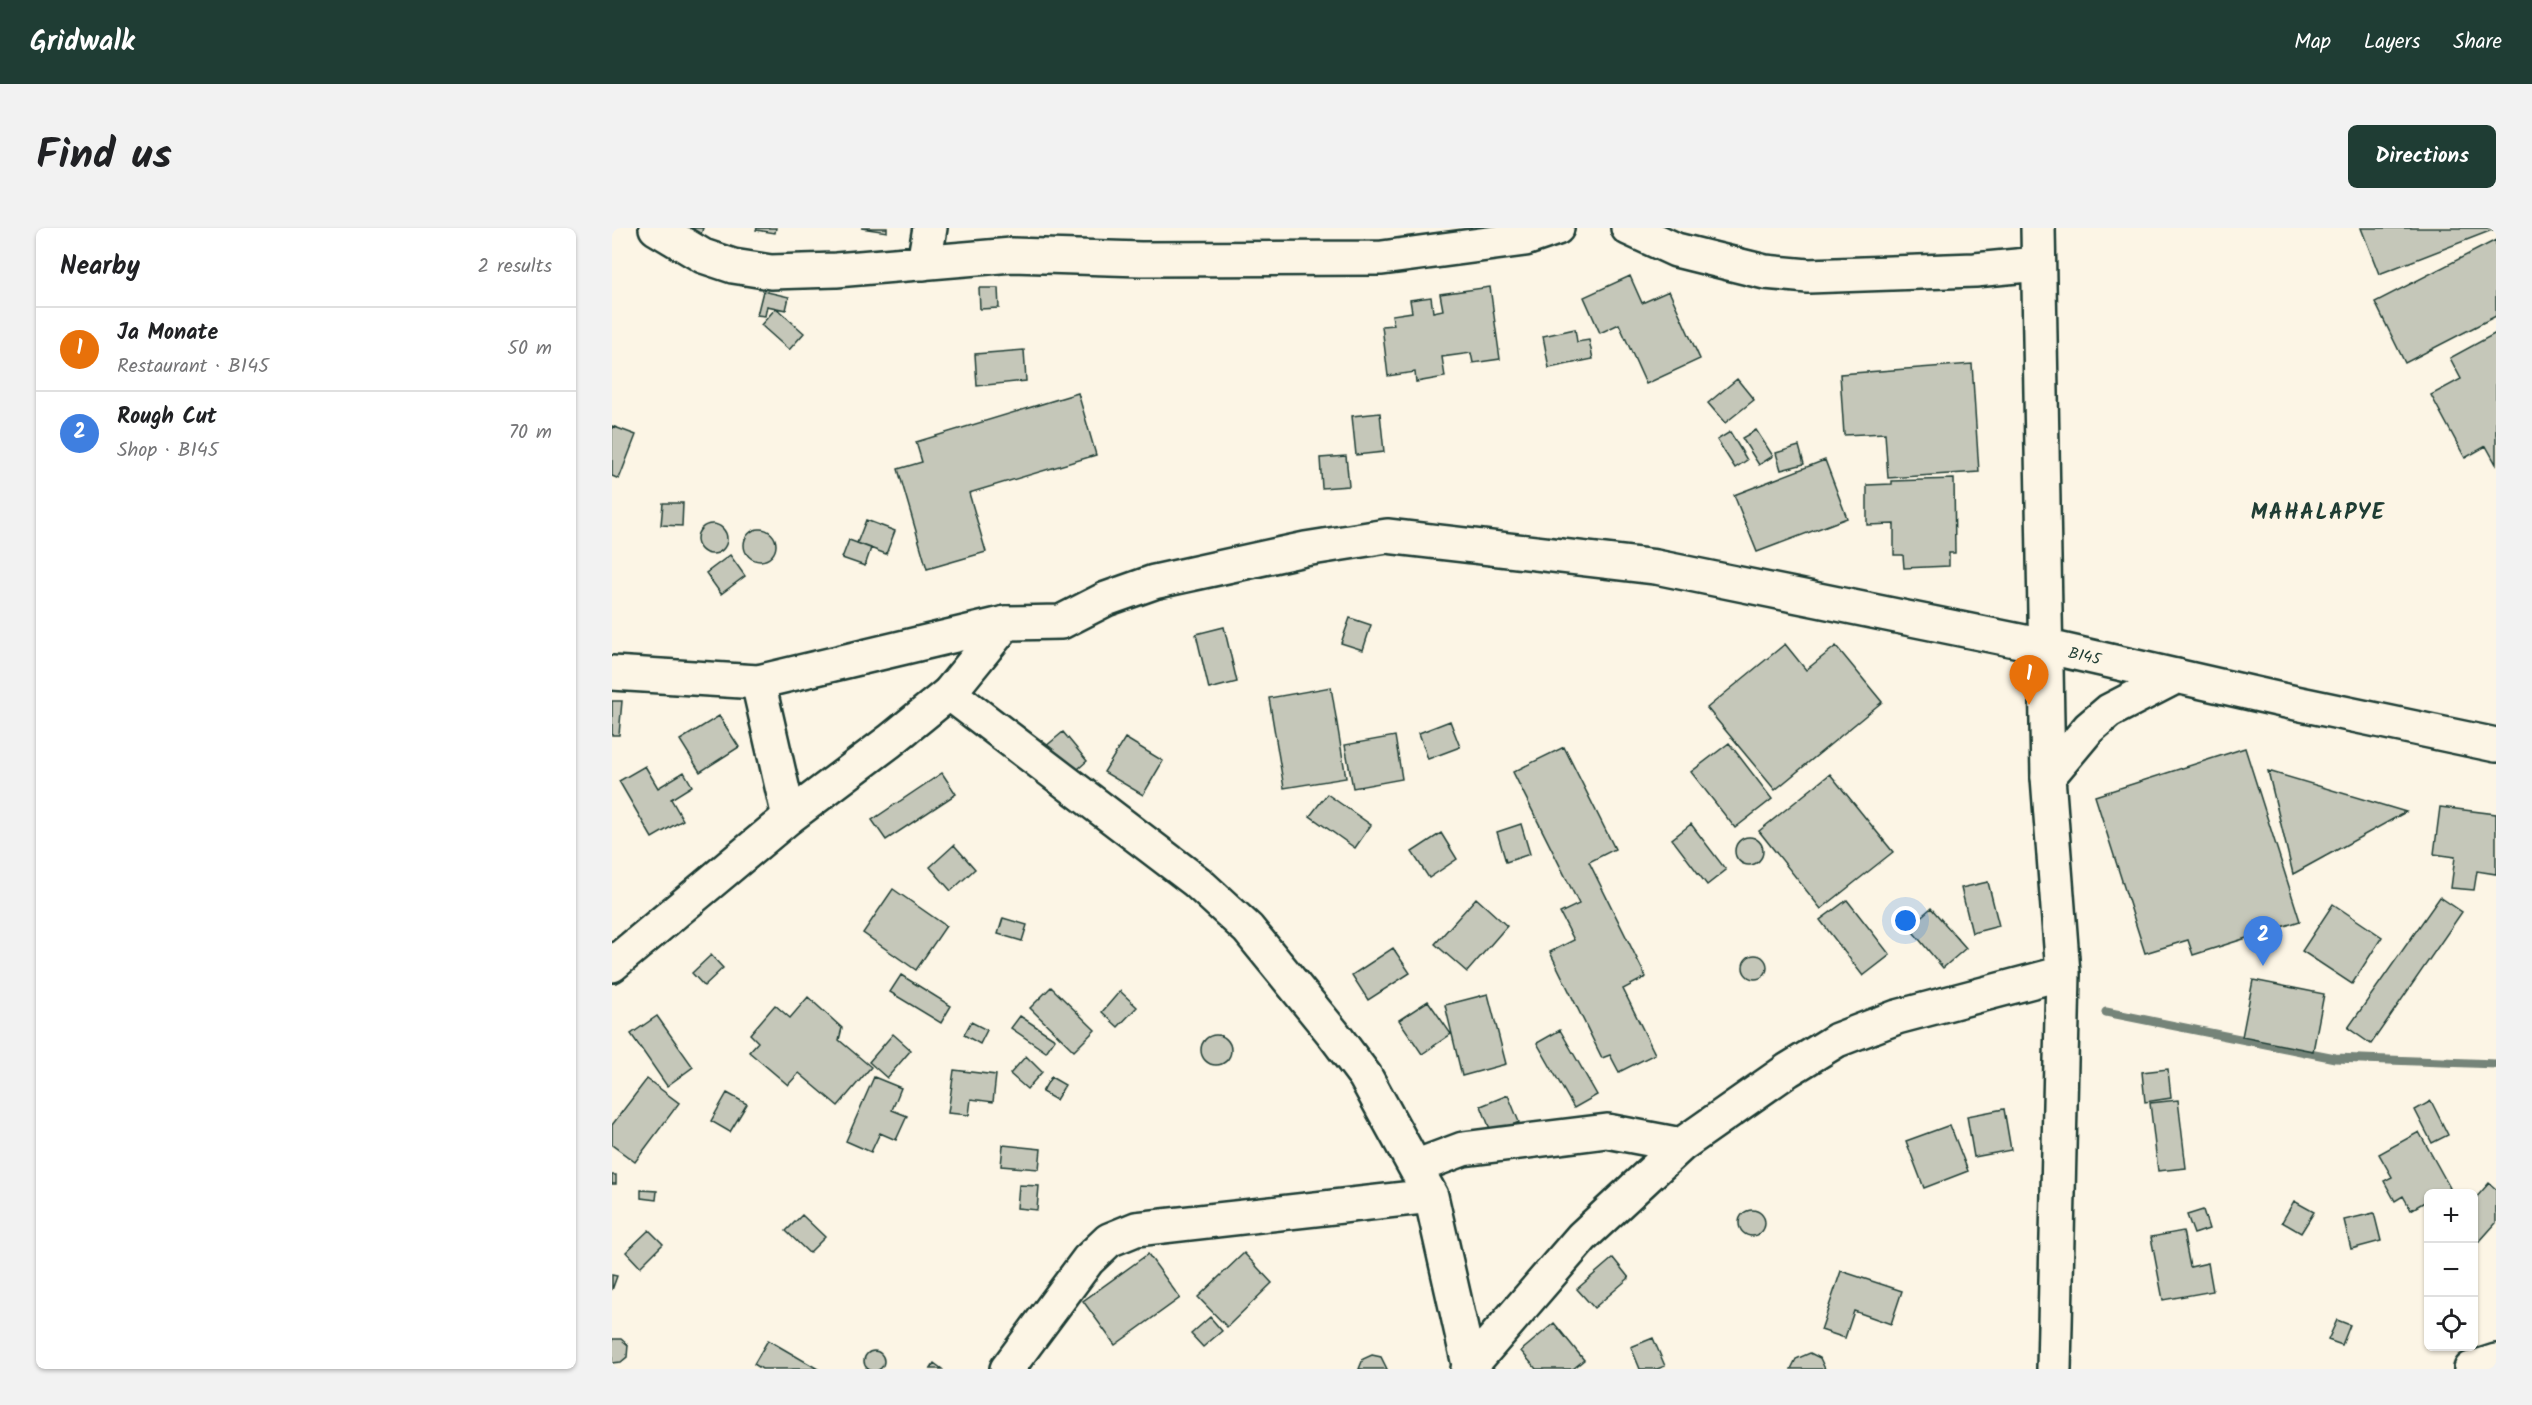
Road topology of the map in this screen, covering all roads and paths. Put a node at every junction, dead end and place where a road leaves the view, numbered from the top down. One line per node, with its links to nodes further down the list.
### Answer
1 (656, 228): 6 (street)
2 (930, 228): 6 (street)
3 (1557, 228): 6 (street)
4 (1628, 228): 7 (street)
5 (2038, 228): 7 (street)
6 (924, 263)
7 (2038, 264): 9 (street)
8 (1006, 623): 9 (street, B145 / B145); 12 (street); 13 (street)
9 (2044, 646): 11 (street, B145 / B145); 15 (street)
10 (612, 673): 12 (street)
11 (2177, 676): 14 (street, B145 / B145); 15 (street)
12 (758, 682): 16 (street)
13 (949, 693): 16 (street); 20 (street)
14 (2496, 745)
15 (2048, 777): 18 (street)
16 (789, 817): 17 (street)
17 (612, 965)
18 (2063, 973): 19 (street); 25 (street)
19 (1681, 1145): 20 (street); 23 (street)
20 (1415, 1167): 21 (street)
21 (1431, 1196): 23 (street); 24 (street)
22 (2496, 1362): 26 (street)
23 (1469, 1368)
24 (1006, 1369)
25 (2055, 1369)
26 (2471, 1369)

